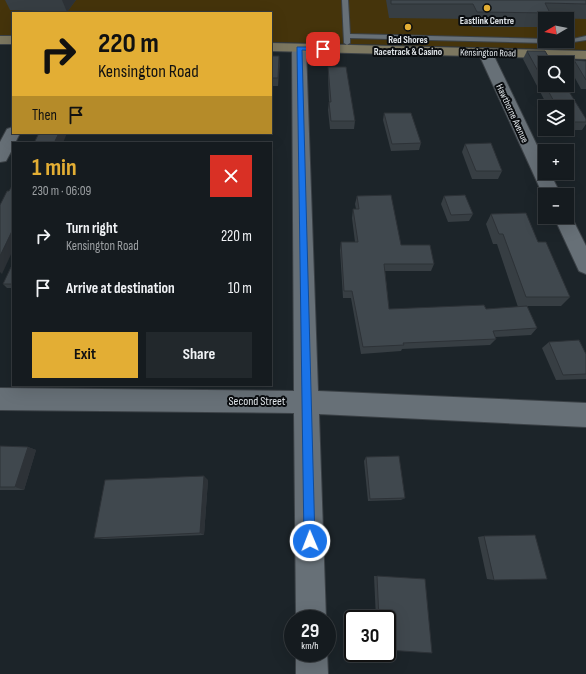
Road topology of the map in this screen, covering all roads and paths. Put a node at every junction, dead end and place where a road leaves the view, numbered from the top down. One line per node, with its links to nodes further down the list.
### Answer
1 (345, 0): 2 (lane)
2 (346, 36): 7 (lane); 10 (lane)
3 (586, 38): 6 (lane)
4 (0, 40): 5 (street)
5 (12, 40)
6 (574, 40)
7 (538, 41)
8 (272, 47): 9 (street, Kensington Road)
9 (299, 48): 10 (street, Kensington Road); 19 (street)
10 (348, 50): 11 (street, Kensington Road)
11 (485, 52): 12 (street, Kensington Road); 15 (street, Hawthorne Avenue)
12 (586, 55)
13 (12, 134): 14 (street)
14 (0, 157)
15 (549, 188)
16 (566, 224): 17 (street)
17 (586, 266)
18 (0, 400): 19 (street, Second Street)
19 (307, 402): 20 (street, Second Street); 21 (street)
20 (586, 415)
21 (311, 610)
22 (312, 662): 23 (street)
23 (312, 674)

